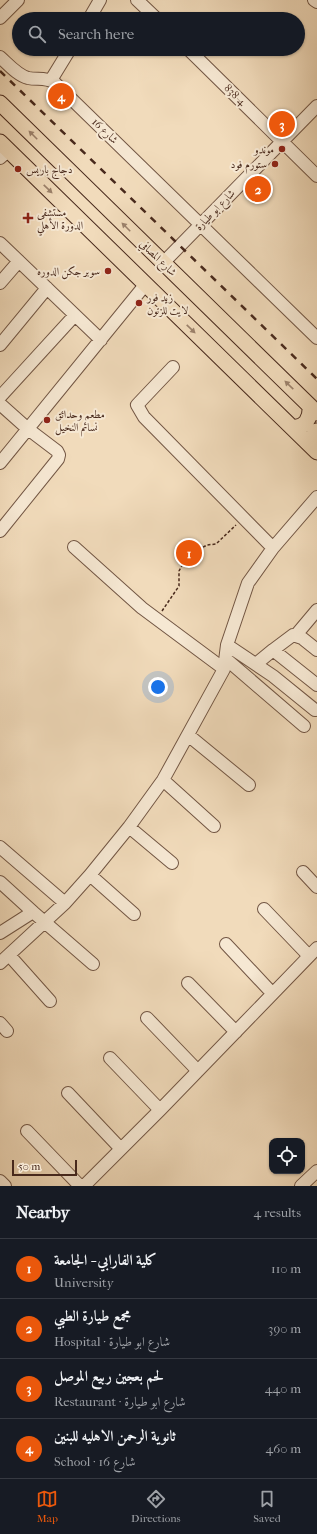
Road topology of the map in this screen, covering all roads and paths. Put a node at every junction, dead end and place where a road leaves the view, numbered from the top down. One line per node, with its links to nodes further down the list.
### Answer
1 (18, 0): 8 (street)
2 (100, 0): 6 (street)
3 (138, 0): 7 (street)
4 (314, 0): 5 (street)
5 (317, 2)
6 (92, 12)
7 (150, 12)
8 (0, 18)
9 (66, 56): 12 (street)
10 (195, 56): 15 (street, 838-4)
11 (0, 57): 12 (street)
12 (51, 80): 18 (street, شارع 16)
13 (0, 103): 21 (main road, شارع المصافي, one-way to 13)
14 (317, 106): 15 (street, شارع ابو طيارة)
15 (282, 141): 17 (street, 838-4); 18 (street, شارع ابو طيارة)
16 (3, 150): 23 (main road, one-way to 23)
17 (317, 176)
18 (200, 225): 21 (street, شارع ابو طيارة); 26 (street, شارع 16)
19 (0, 243): 20 (street)
20 (18, 261): 22 (street); 24 (street)
21 (163, 263): 32 (main road, شارع المصافي, one-way to 21)
22 (0, 283)
23 (145, 285): 27 (street); 33 (main road, one-way to 33)
24 (47, 288): 25 (street); 28 (street)
25 (75, 315): 27 (street); 30 (street)
26 (317, 338)
27 (101, 340): 34 (street)
28 (0, 345)
29 (173, 367): 39 (street)
30 (0, 397)
31 (0, 404): 34 (street)
32 (314, 409): 33 (main road)
33 (292, 427): 36 (main road)
34 (28, 429): 37 (street); 40 (street)
35 (317, 431): 36 (main road)
36 (314, 449)
37 (0, 464)
38 (317, 497): 42 (street)
39 (243, 518): 42 (street); 44 (path)
40 (0, 531)
41 (74, 547): 44 (street)
42 (273, 548): 46 (street)
43 (317, 610): 45 (street)
44 (156, 619): 49 (street)
45 (296, 635): 47 (street); 48 (street)
46 (227, 645): 49 (street); 50 (street)
47 (273, 650): 50 (street); 51 (street)
48 (317, 650)
49 (225, 664): 53 (street); 54 (street)
50 (256, 664): 52 (street)
51 (317, 685)
52 (315, 710)
53 (304, 726)
54 (188, 735): 55 (street); 56 (street)
55 (163, 780): 57 (street); 58 (street)
56 (249, 785)
57 (214, 826)
58 (129, 827): 60 (street); 62 (street)
59 (0, 847): 65 (street)
60 (172, 863)
61 (303, 872): 64 (street)
62 (90, 875): 65 (street); 68 (street)
63 (0, 882): 67 (street)
64 (317, 887)
65 (65, 903): 69 (street)
66 (264, 909): 72 (street)
67 (33, 912): 69 (street); 70 (street)
68 (134, 914)
69 (45, 921): 73 (street); 75 (street)
70 (0, 933)
71 (226, 944): 77 (street)
72 (313, 952): 77 (street)
73 (9, 955): 74 (street); 78 (street)
74 (0, 963)
75 (93, 964)
76 (188, 983): 80 (street)
77 (272, 993): 80 (street)
78 (50, 1001)
79 (147, 1018): 82 (street)
80 (236, 1032): 82 (street)
81 (110, 1058): 84 (street)
82 (198, 1071): 84 (street)
83 (68, 1093): 86 (street)
84 (160, 1110): 86 (street)
85 (27, 1131): 91 (street)
86 (121, 1149): 92 (street)
87 (317, 1171): 89 (street)
88 (0, 1181): 90 (street)
89 (305, 1185)
90 (5, 1186)
91 (80, 1186)
92 (84, 1186)

